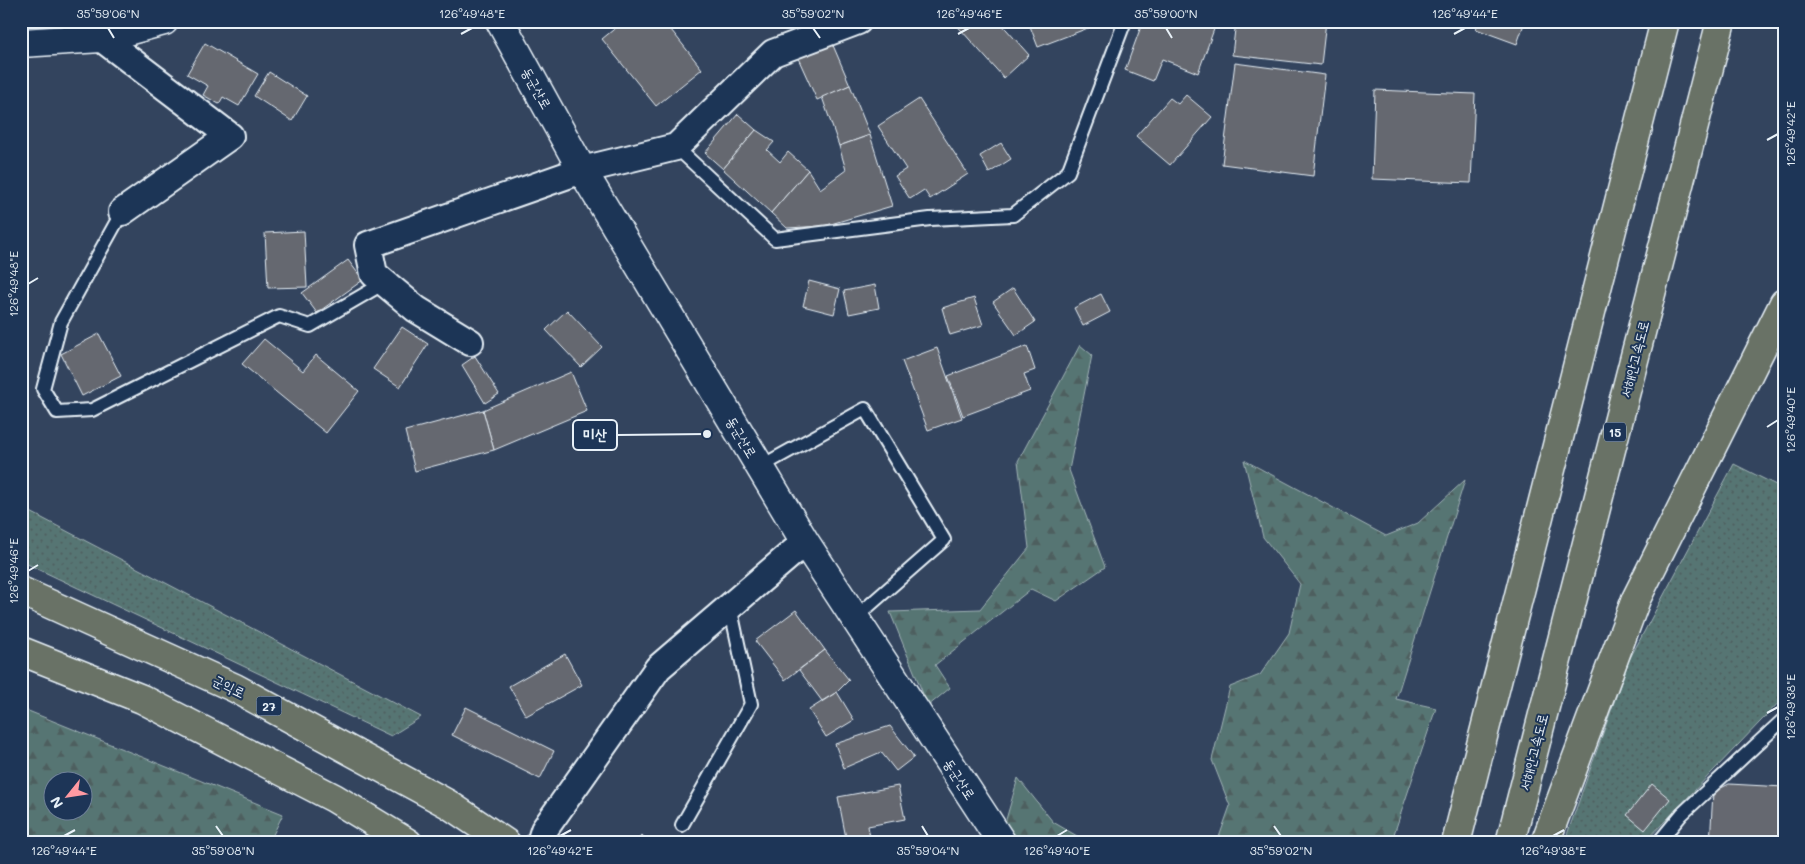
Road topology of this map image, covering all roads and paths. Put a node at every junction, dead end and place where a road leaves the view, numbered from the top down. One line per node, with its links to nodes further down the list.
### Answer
1 (164, 21): 7 (street)
2 (500, 21): 10 (street, 동군산로)
3 (858, 21): 9 (street)
4 (1125, 21): 9 (lane)
5 (1664, 21): 27 (highway)
6 (1721, 21): 28 (highway, 서해안고속도로 / 15)
7 (101, 38): 8 (street); 11 (street)
8 (21, 43)
9 (676, 147): 10 (street)
10 (582, 170): 12 (street); 15 (street, 동군산로)
11 (122, 212): 12 (lane)
12 (384, 283): 14 (street)
13 (1784, 302): 29 (highway)
14 (470, 342)
15 (760, 467): 16 (street, 동군산로); 19 (lane)
16 (805, 542): 18 (street); 19 (street, 동군산로)
17 (21, 590): 25 (highway, 군익로 / 27)
18 (730, 606): 22 (lane); 23 (street)
19 (854, 618): 26 (street, 동군산로)
20 (21, 651): 24 (highway)
21 (1784, 719): 30 (lane)
22 (682, 825)
23 (542, 836)
24 (408, 843)
25 (506, 843)
26 (1002, 843)
27 (1456, 843)
28 (1510, 843)
29 (1545, 843)
30 (1658, 843)

